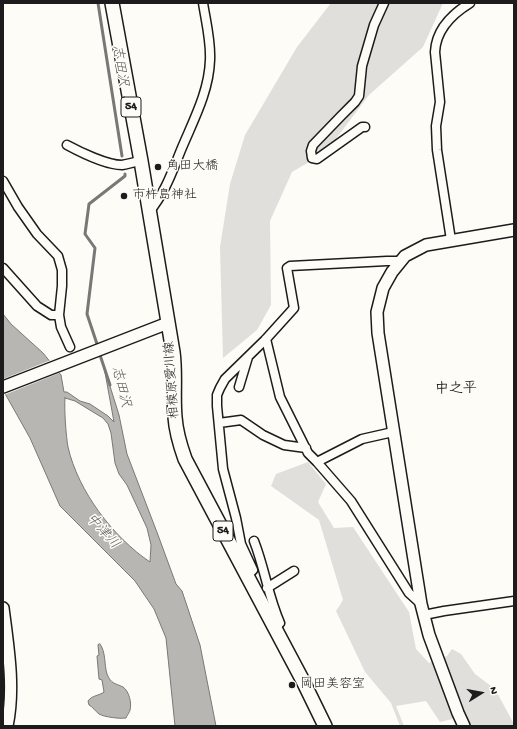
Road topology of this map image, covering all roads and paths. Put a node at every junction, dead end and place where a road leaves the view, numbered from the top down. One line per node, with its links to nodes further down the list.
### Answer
1 (112, 3): 7 (main road, 相模原愛川線 / 54)
2 (203, 3): 9 (street)
3 (384, 3): 5 (street)
4 (470, 3): 11 (street)
5 (365, 127)
6 (67, 145): 7 (street)
7 (141, 161): 9 (main road, 相模原愛川線 / 54)
8 (3, 181): 14 (street)
9 (149, 212): 15 (main road, 相模原愛川線 / 54)
10 (514, 230): 11 (street)
11 (451, 240): 12 (street)
12 (401, 261): 16 (street); 22 (street)
13 (3, 268): 14 (street)
14 (59, 315): 17 (street)
15 (168, 323): 19 (street); 27 (main road, 相模原愛川線 / 54)
16 (266, 339): 18 (street); 23 (street)
17 (70, 347)
18 (248, 357): 20 (street); 21 (street)
19 (3, 387)
20 (239, 387)
21 (219, 423): 23 (street); 27 (street)
22 (393, 432): 24 (street); 30 (street)
23 (306, 448): 24 (street)
24 (317, 462): 30 (street)
25 (254, 541): 28 (street)
26 (294, 570): 28 (street)
27 (247, 576): 33 (main road, 相模原愛川線 / 54)
28 (268, 588): 33 (street)
29 (514, 601): 32 (street)
30 (421, 604): 32 (street)
31 (3, 608): 34 (street)
32 (424, 615): 36 (street)
33 (275, 628): 35 (main road, 相模原愛川線 / 54)
34 (7, 726)
35 (325, 726)
36 (464, 726)

